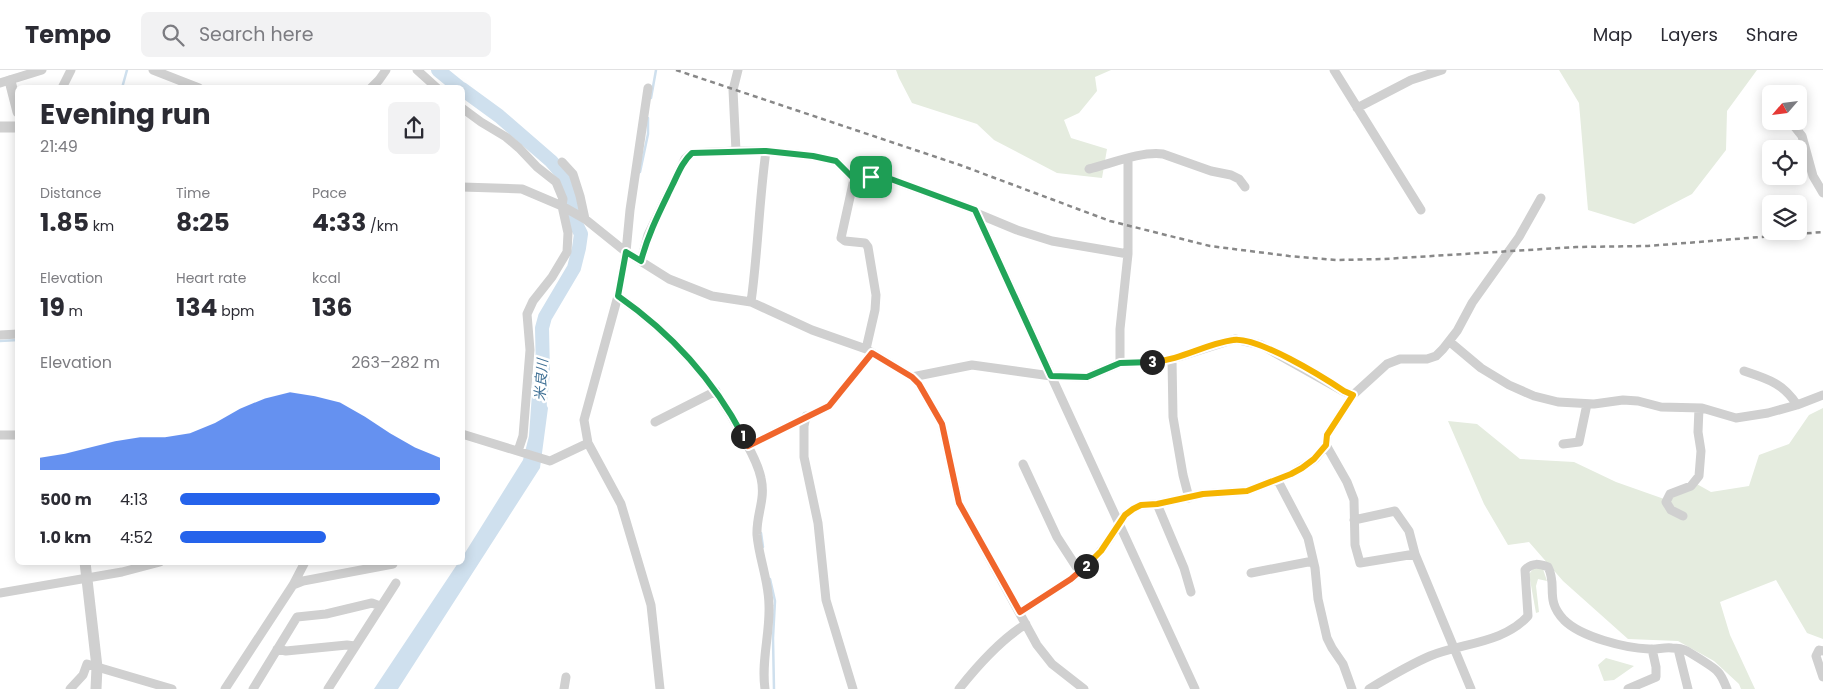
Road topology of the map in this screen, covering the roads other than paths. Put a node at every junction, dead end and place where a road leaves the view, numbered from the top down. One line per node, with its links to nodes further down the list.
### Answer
1 (42, 70): 9 (street)
2 (71, 70): 11 (street)
3 (153, 70): 12 (street)
4 (386, 70): 13 (street)
5 (416, 70): 14 (street)
6 (738, 70): 22 (street)
7 (1334, 70): 17 (street)
8 (1442, 70): 17 (street)
9 (24, 74): 10 (street)
10 (5, 82): 16 (street)
11 (64, 85)
12 (191, 85)
13 (374, 85)
14 (434, 85)
15 (648, 88): 36 (street)
16 (15, 105)
17 (1357, 108): 33 (street)
18 (465, 110): 32 (street)
19 (0, 127): 20 (street)
20 (15, 127)
21 (1797, 130): 30 (street)
22 (736, 151): 23 (street); 38 (street)
23 (766, 151): 27 (street); 40 (street)
24 (1128, 159): 26 (street); 29 (street); 37 (street)
25 (562, 162): 35 (street)
26 (1089, 169)
27 (854, 179): 34 (street); 44 (street)
28 (465, 187): 32 (street)
29 (1245, 187)
30 (1823, 193)
31 (1541, 198): 43 (street)
32 (562, 206): 35 (street); 65 (street)
33 (1421, 210)
34 (976, 213): 37 (street); 48 (street)
35 (585, 219): 36 (street)
36 (626, 252): 38 (street); 39 (street)
37 (1128, 254): 46 (street)
38 (641, 261): 40 (street)
39 (618, 296): 50 (street); 61 (street)
40 (751, 302): 44 (street)
41 (15, 334): 42 (street)
42 (0, 335)
43 (1450, 342): 51 (street); 53 (street)
44 (869, 351): 49 (street); 56 (street)
45 (1172, 359): 46 (street); 51 (street); 68 (street)
46 (1120, 363): 48 (street)
47 (1744, 371): 54 (street)
48 (1051, 376): 49 (street); 72 (street)
49 (912, 377): 87 (street)
50 (716, 391): 57 (street); 64 (street)
51 (1353, 395): 63 (street)
52 (1823, 395): 54 (street)
53 (1586, 404): 55 (street); 62 (street)
54 (1797, 405): 55 (street)
55 (1699, 408): 70 (street)
56 (806, 416): 64 (street); 108 (street)
57 (655, 422)
58 (0, 435): 59 (street)
59 (15, 435)
60 (465, 435): 65 (street)
61 (588, 443): 65 (street); 106 (street)
62 (1563, 444)
63 (1326, 445): 67 (street); 71 (street)
64 (748, 446): 107 (street)
65 (518, 451)
66 (1024, 464): 79 (street)
67 (1277, 478): 68 (street); 74 (street)
68 (1189, 498): 69 (street)
69 (1157, 504): 72 (street); 85 (street)
70 (1683, 516)
71 (1354, 520): 73 (street); 73 (street)
72 (1119, 524): 79 (street); 111 (street)
73 (1415, 554): 90 (street)
74 (1313, 561): 80 (street); 112 (street)
75 (85, 565): 81 (street)
76 (149, 565): 81 (street)
77 (304, 565): 83 (street)
78 (388, 565): 83 (street)
79 (1079, 572): 87 (street)
80 (1251, 573)
81 (87, 578): 84 (street); 95 (street)
82 (396, 582): 86 (street)
83 (293, 585): 102 (street)
84 (0, 592)
85 (1191, 592)
86 (380, 606): 89 (street); 91 (street)
87 (1020, 612): 88 (street)
88 (1026, 624): 109 (street); 110 (street)
89 (355, 646): 91 (street); 104 (street)
90 (1455, 648): 93 (street); 113 (street); 114 (street)
91 (277, 649): 103 (street)
92 (1678, 649): 93 (street); 116 (street); 117 (street)
93 (1652, 650): 98 (street)
94 (1823, 651): 97 (street)
95 (97, 667): 99 (street); 100 (street); 101 (street)
96 (566, 677): 105 (street)
97 (1823, 677)
98 (1641, 686): 115 (street)
99 (70, 689)
100 (96, 689)
101 (172, 689)
102 (225, 689)
103 (253, 689)
104 (328, 689)
105 (564, 689)
106 (660, 689)
107 (764, 689)
108 (853, 689)
109 (959, 689)
110 (1084, 689)
111 (1195, 689)
112 (1352, 689)
113 (1369, 689)
114 (1471, 689)
115 (1628, 689)
116 (1688, 689)
117 (1727, 689)

